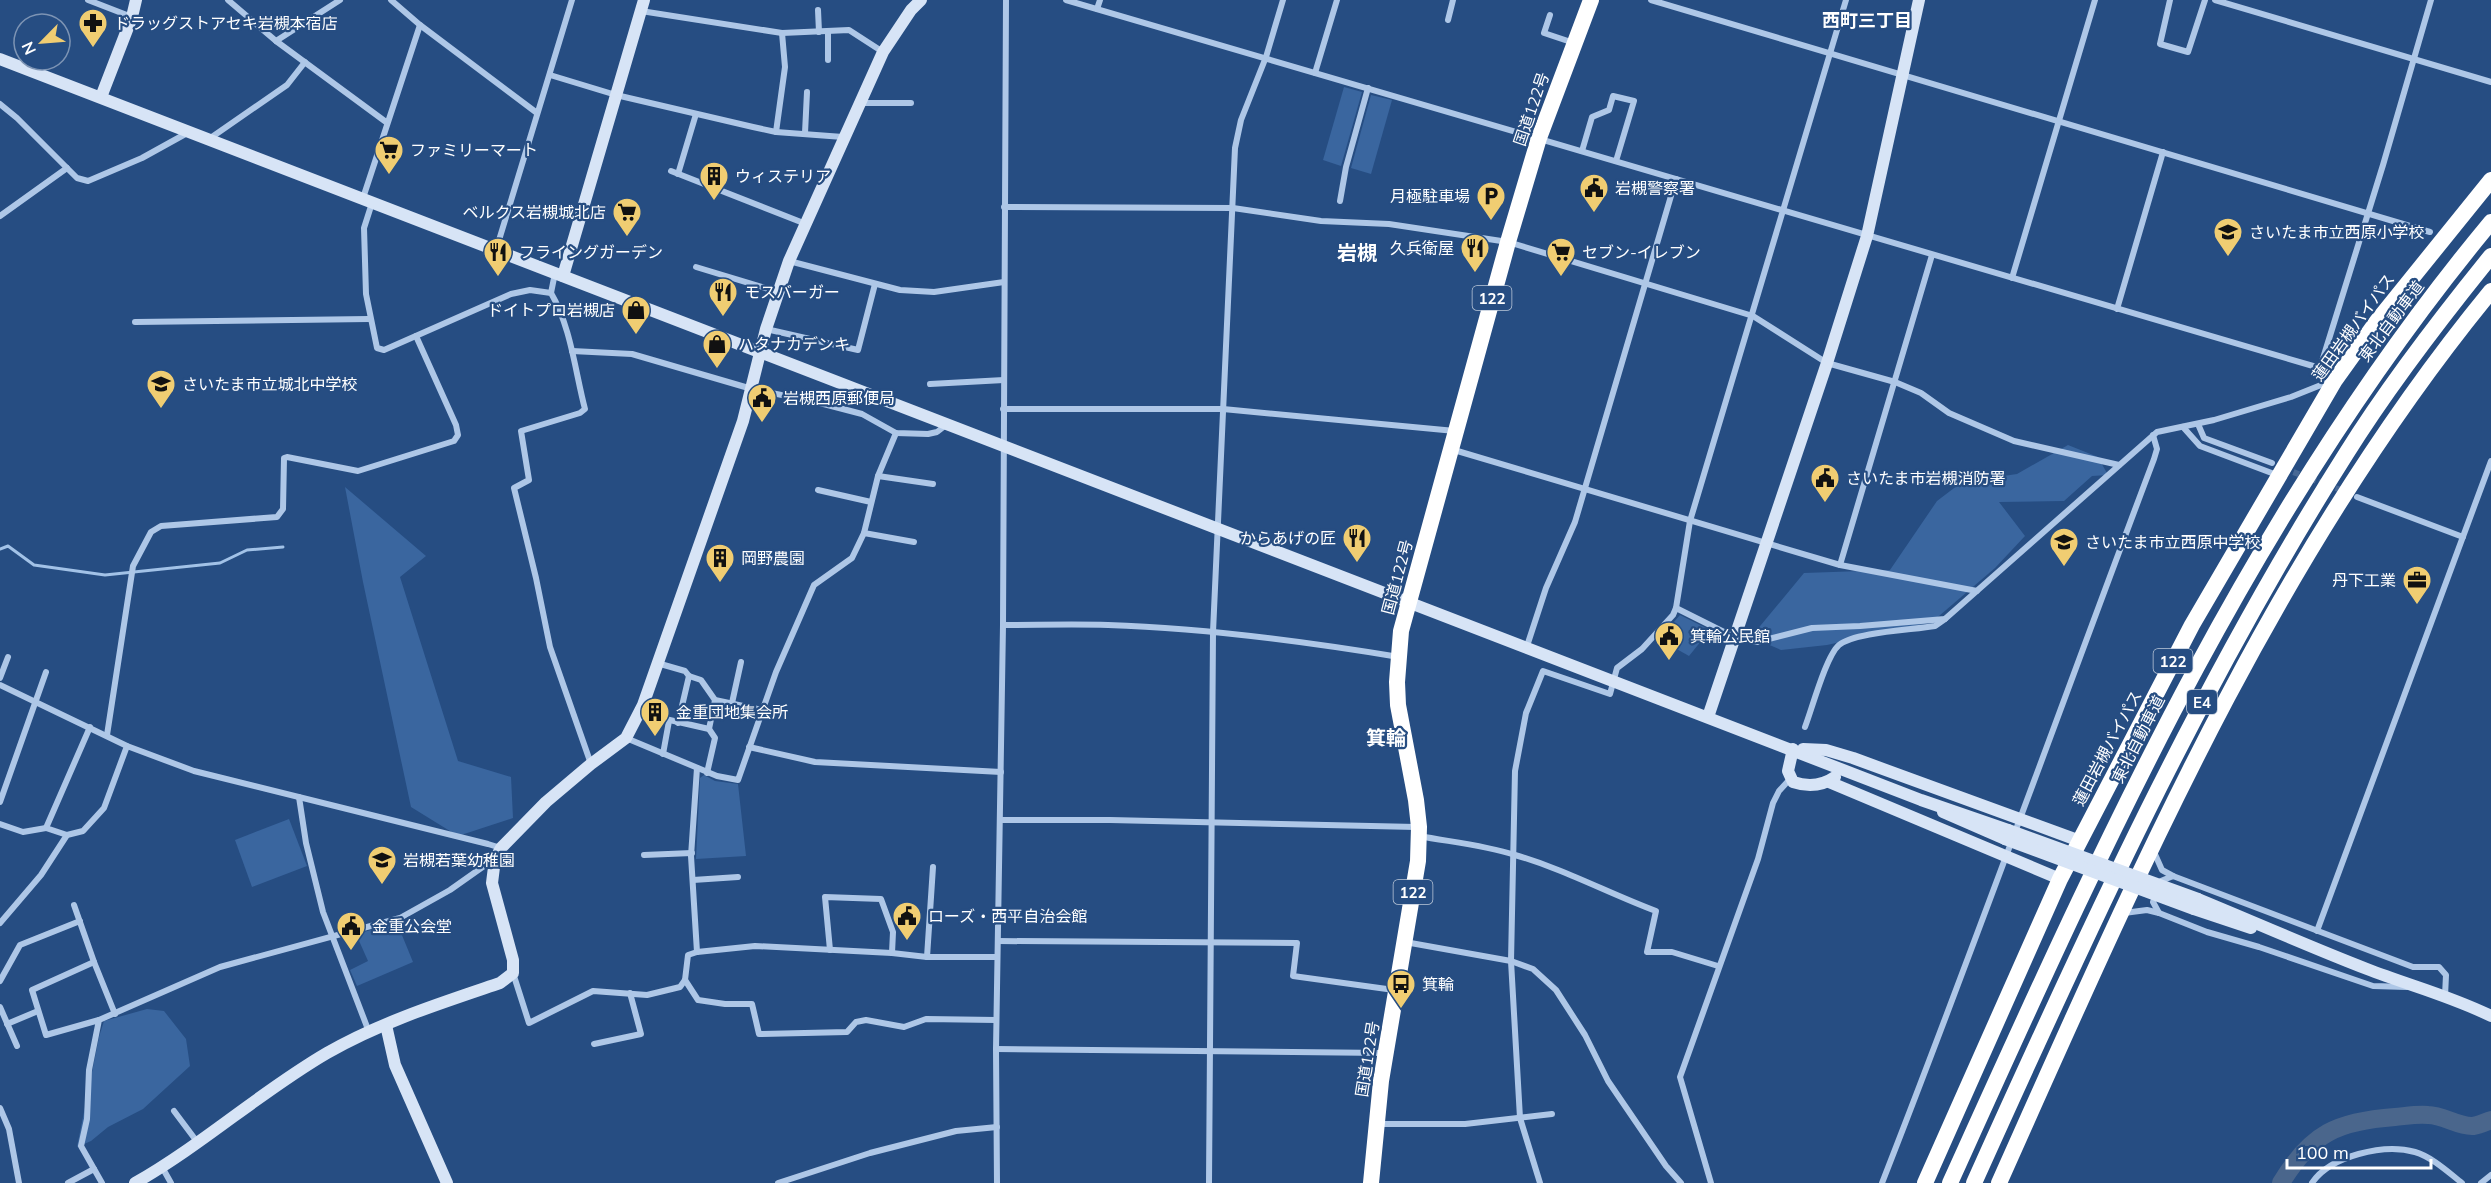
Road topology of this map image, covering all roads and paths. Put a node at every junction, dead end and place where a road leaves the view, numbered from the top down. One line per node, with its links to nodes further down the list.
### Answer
1 (88, 0): 27 (street)
2 (136, 0): 27 (street)
3 (228, 0): 33 (street)
4 (340, 0): 33 (street)
5 (391, 0): 29 (street)
6 (572, 0): 43 (street)
7 (921, 0): 35 (street)
8 (1006, 0): 73 (street)
9 (1066, 0): 24 (street)
10 (1100, 0): 24 (street)
11 (1283, 0): 37 (street)
12 (1337, 0): 42 (street)
13 (1453, 0): 28 (street)
14 (1591, 0): 34 (highway, 国道122号 / 122)
15 (1651, 0): 36 (street)
16 (1846, 0): 36 (street)
17 (1919, 0): 44 (street)
18 (2095, 0): 56 (street)
19 (2170, 0): 20 (street)
20 (2205, 0)
21 (2215, 0): 39 (street)
22 (2431, 0): 39 (street)
23 (643, 6): 32 (street); 48 (street)
24 (1097, 9): 37 (street)
25 (818, 10): 31 (street)
26 (1550, 15): 34 (street)
27 (132, 17): 49 (street)
28 (1448, 20)
29 (420, 25): 53 (street); 55 (street)
30 (828, 31): 31 (street); 35 (street); 40 (street)
31 (819, 32): 32 (street)
32 (782, 33): 58 (street)
33 (276, 41): 41 (street)
34 (1574, 44): 61 (highway, 国道122号 / 122)
35 (883, 52): 50 (street)
36 (1829, 53): 44 (street); 75 (street)
37 (1266, 57): 42 (street); 74 (street)
38 (0, 59): 49 (street)
39 (2413, 59): 45 (street); 76 (street)
40 (828, 60)
41 (305, 62): 55 (street); 62 (street)
42 (1316, 73): 46 (street)
43 (550, 75): 48 (street); 53 (street)
44 (1903, 75): 56 (street); 81 (street)
45 (2491, 82)
46 (1368, 88): 61 (street); 72 (street)
47 (807, 92): 59 (street)
48 (616, 95): 54 (street); 88 (street)
49 (101, 98): 57 (street)
50 (860, 103): 51 (street); 60 (street)
51 (911, 103)
52 (0, 104): 66 (street)
53 (537, 113): 83 (street)
54 (696, 114): 58 (street); 68 (street)
55 (386, 122): 71 (street)
56 (2060, 123): 64 (street); 89 (street)
57 (189, 131): 62 (street); 66 (street)
58 (776, 132): 59 (street)
59 (805, 134): 60 (street)
60 (843, 136): 79 (street)
61 (1539, 138): 63 (street); 82 (highway, 国道122号 / 122)
62 (209, 139): 71 (street)
63 (1582, 151): 65 (street); 65 (street)
64 (2163, 152): 76 (street); 96 (street)
65 (1616, 161): 69 (street)
66 (67, 168): 77 (street)
67 (671, 171): 68 (street)
68 (678, 174): 79 (street)
69 (1676, 179): 75 (street); 91 (street)
70 (2491, 180): 107 (highway, 蓮田岩槻バイパス / 122)
71 (368, 201): 83 (street); 98 (street)
72 (1340, 201)
73 (1004, 207): 74 (street); 90 (street)
74 (1233, 208): 82 (street); 112 (street)
75 (1784, 211): 81 (street); 97 (street)
76 (2367, 214): 80 (street); 105 (street)
77 (0, 216)
78 (2491, 222): 264 (highway, 東北自動車道 / E4)
79 (806, 224): 86 (street)
80 (2430, 232)
81 (1867, 236): 84 (street); 104 (street)
82 (1508, 243): 91 (street); 116 (highway, 国道122号 / 122)
83 (496, 250): 88 (street)
84 (1932, 255): 89 (street); 108 (street)
85 (2491, 256): 265 (highway, E4)
86 (789, 261): 92 (street); 94 (street)
87 (696, 267): 94 (street)
88 (559, 274): 95 (street); 103 (street)
89 (2012, 278): 96 (street)
90 (1004, 282): 92 (street); 106 (street)
91 (1645, 283): 97 (street); 127 (street)
92 (875, 284): 100 (street)
93 (2491, 291): 189 (highway)
94 (778, 292): 100 (street)
95 (551, 293): 101 (street); 102 (street)
96 (2117, 309): 105 (street)
97 (1753, 315): 104 (street); 130 (street)
98 (369, 319): 99 (street); 101 (street)
99 (135, 322)
100 (766, 329): 103 (street)
101 (416, 336): 165 (street)
102 (572, 351): 110 (street); 171 (street)
103 (760, 351): 110 (street); 113 (street)
104 (1827, 363): 108 (street); 135 (street)
105 (2320, 368): 107 (street)
106 (1004, 380): 109 (street); 111 (street)
107 (2335, 380): 114 (street); 123 (highway, 蓮田岩槻バイパス / 122)
108 (1895, 382): 122 (street); 136 (street)
109 (930, 384)
110 (752, 389): 117 (street); 148 (street)
111 (1003, 409): 112 (street); 119 (street)
112 (1223, 409): 116 (street); 131 (street)
113 (947, 424): 117 (street); 119 (street)
114 (2198, 424): 115 (street); 123 (street)
115 (2183, 427): 118 (street); 123 (street)
116 (1455, 431): 120 (highway, 国道122号 / 122)
117 (896, 433): 124 (street)
118 (2153, 435): 122 (street); 180 (street)
119 (1003, 446): 131 (street); 141 (street)
120 (1450, 449): 127 (street); 138 (highway, 国道122号 / 122)
121 (2491, 461): 133 (street)
122 (2119, 465): 137 (street)
123 (2275, 469): 187 (highway, 蓮田岩槻バイパス / 122)
124 (878, 476): 125 (street); 129 (street)
125 (933, 484)
126 (818, 490): 129 (street)
127 (1583, 490): 130 (street); 144 (street)
128 (2357, 497): 133 (street)
129 (871, 502): 132 (street)
130 (1690, 521): 135 (street); 139 (street)
131 (1218, 528): 138 (street); 142 (street)
132 (864, 533): 134 (street); 157 (street)
133 (2463, 537): 204 (street)
134 (914, 542)
135 (1766, 543): 136 (street); 143 (street)
136 (1840, 566): 137 (street)
137 (1977, 591): 140 (street)
138 (1409, 602): 144 (street); 146 (highway, 国道122号 / 122)
139 (1676, 608): 143 (street); 152 (street)
140 (1945, 619): 143 (street); 163 (street)
141 (1003, 625): 142 (street); 174 (street)
142 (1213, 632): 146 (street); 182 (street)
143 (1734, 637): 159 (street)
144 (1527, 646): 152 (street)
145 (8, 657): 151 (street)
146 (1399, 657): 185 (highway, 国道122号 / 122)
147 (741, 662): 156 (street)
148 (657, 663): 150 (street); 158 (street)
149 (46, 672): 155 (street)
150 (689, 676): 154 (street); 161 (street)
151 (0, 678)
152 (1613, 680): 159 (street); 191 (street)
153 (0, 685): 155 (street)
154 (715, 700): 156 (street); 164 (street)
155 (35, 703): 162 (street); 179 (street)
156 (732, 703): 157 (street)
157 (762, 710): 168 (street)
158 (639, 714): 160 (street); 166 (street)
159 (1708, 717): 169 (street)
160 (669, 721): 161 (street); 170 (street)
161 (678, 723): 164 (street)
162 (90, 727): 165 (street); 184 (street)
163 (1805, 727)
164 (709, 729): 175 (street)
165 (107, 735): 167 (street)
166 (626, 738): 170 (street); 171 (street)
167 (127, 746): 178 (street); 186 (street)
168 (749, 747): 174 (street); 175 (street)
169 (1793, 749): 173 (street); 176 (street); 180 (street)
170 (663, 754): 172 (street)
171 (591, 764): 188 (street)
172 (697, 768): 175 (street); 190 (street)
173 (1845, 770): 177 (street); 220 (street, bridge)
174 (1001, 772): 181 (street)
175 (707, 773)
176 (1790, 779): 177 (street); 216 (street)
177 (1829, 782): 193 (street)
178 (300, 797): 188 (street); 205 (street)
179 (0, 802)
180 (2018, 819): 187 (street); 193 (street)
181 (1000, 820): 182 (street); 206 (street)
182 (1212, 822): 185 (street); 208 (street)
183 (0, 824): 184 (street)
184 (46, 828): 186 (street)
185 (1419, 831): 191 (street); 207 (highway, 国道122号 / 122)
186 (67, 836): 203 (street)
187 (2080, 841): 197 (highway, 蓮田岩槻バイパス / 122)
188 (501, 848): 205 (street); 217 (street)
189 (2152, 849): 195 (street); 201 (highway)
190 (692, 853): 192 (street); 198 (street)
191 (1513, 854): 214 (street); 216 (street)
192 (644, 855)
193 (2004, 856): 197 (street); 262 (street)
194 (933, 867): 212 (street)
195 (2174, 876): 200 (street); 204 (street)
196 (738, 877): 198 (street)
197 (2060, 879): 263 (highway, 蓮田岩槻バイパス / 122)
198 (693, 880): 210 (street)
199 (74, 905): 202 (street)
200 (2159, 913): 201 (street); 220 (street)
201 (2122, 914): 266 (highway)
202 (80, 921): 215 (street); 219 (street)
203 (0, 923)
204 (2317, 931): 223 (street)
205 (330, 936): 226 (street); 232 (street)
206 (998, 941): 208 (street); 213 (street)
207 (1405, 941): 214 (street); 221 (highway, 国道122号 / 122)
208 (1210, 942): 221 (street); 236 (street)
209 (830, 950): 210 (street); 211 (street); 211 (street)
210 (697, 952): 218 (street)
211 (892, 953): 212 (street)
212 (927, 957): 213 (street)
213 (998, 957): 229 (street)
214 (1511, 961): 241 (street); 260 (street)
215 (94, 962): 225 (street); 226 (street)
216 (1718, 966): 261 (street)
217 (513, 973): 222 (street); 231 (street)
218 (685, 980): 222 (street); 229 (street)
219 (0, 981)
220 (2420, 987): 223 (street)
221 (1397, 990): 237 (highway, 国道122号 / 122)
222 (630, 993): 233 (street)
223 (2445, 996): 227 (street)
224 (0, 1007): 230 (street)
225 (38, 1011): 228 (street); 230 (street)
226 (115, 1014): 228 (street)
227 (2491, 1016)
228 (99, 1020): 246 (street)
229 (996, 1020): 235 (street)
230 (7, 1024): 234 (street)
231 (386, 1025): 232 (street); 254 (street)
232 (369, 1032): 244 (street)
233 (594, 1044)
234 (17, 1046)
235 (996, 1049): 236 (street); 243 (street)
236 (1209, 1052): 237 (street); 257 (street)
237 (1385, 1053): 242 (highway, 国道122号 / 122)
238 (0, 1108): 249 (street)
239 (174, 1111): 244 (street)
240 (1552, 1114): 241 (street)
241 (1520, 1118): 242 (street); 259 (street)
242 (1377, 1124): 258 (highway, 国道122号 / 122)
243 (997, 1127): 248 (street); 256 (street)
244 (198, 1143): 245 (street)
245 (162, 1167): 252 (street); 253 (street)
246 (94, 1169): 250 (street); 251 (street)
247 (2491, 1175): 269 (street)
248 (790, 1181): 255 (street)
249 (19, 1183)
250 (68, 1183)
251 (102, 1183)
252 (135, 1183)
253 (171, 1183)
254 (447, 1183)
255 (778, 1183)
256 (997, 1183)
257 (1209, 1183)
258 (1372, 1183)
259 (1540, 1183)
260 (1681, 1183)
261 (1711, 1183)
262 (1882, 1183)
263 (1925, 1183)
264 (1950, 1183)
265 (1974, 1183)
266 (1999, 1183)
267 (2312, 1183): 268 (street)
268 (2462, 1183)
269 (2481, 1183)

